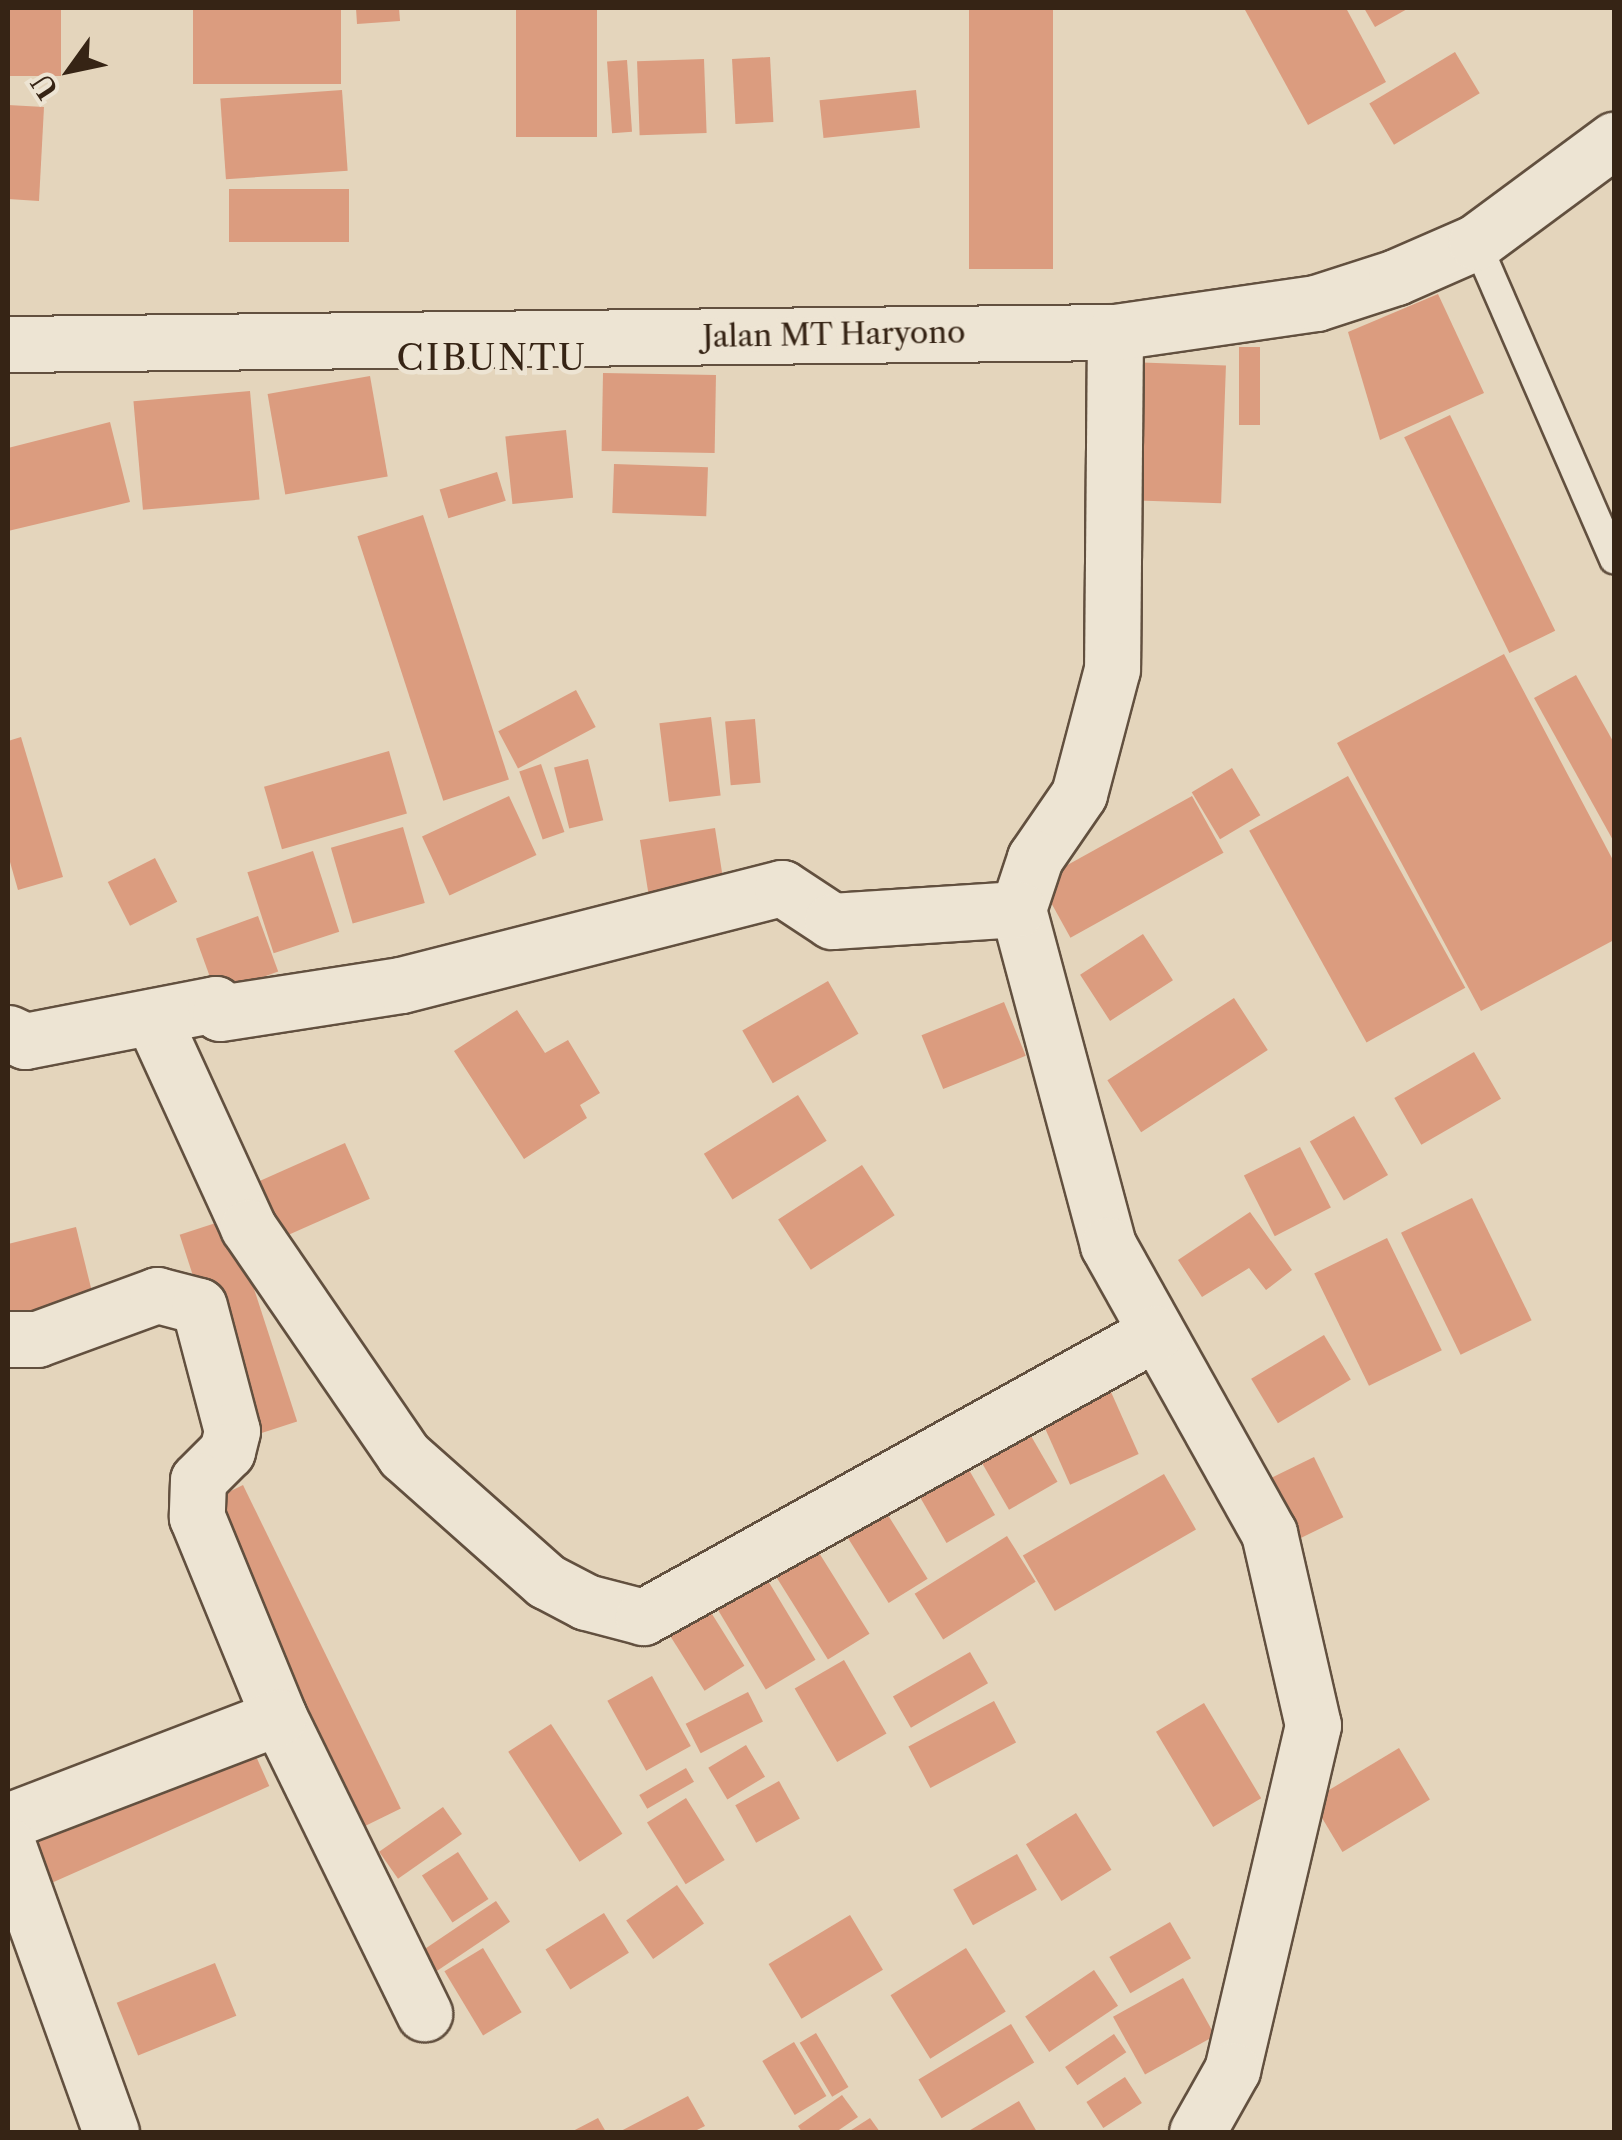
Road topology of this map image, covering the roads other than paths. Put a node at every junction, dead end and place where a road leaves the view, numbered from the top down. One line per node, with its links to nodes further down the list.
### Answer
1 (1614, 140): 2 (street, Jalan MT Haryono)
2 (1476, 242): 3 (street, Jalan MT Haryono); 5 (lane)
3 (1116, 332): 4 (street, Jalan MT Haryono); 6 (street)
4 (8, 344)
5 (1614, 559)
6 (1018, 910): 7 (street); 9 (street)
7 (152, 1017): 8 (street); 9 (street)
8 (8, 1034)
9 (1155, 1333): 16 (street)
10 (8, 1339): 11 (street)
11 (279, 1717): 12 (street); 14 (street)
12 (8, 1821)
13 (8, 1846): 15 (street)
14 (424, 2013)
15 (110, 2132)
16 (1197, 2132)

